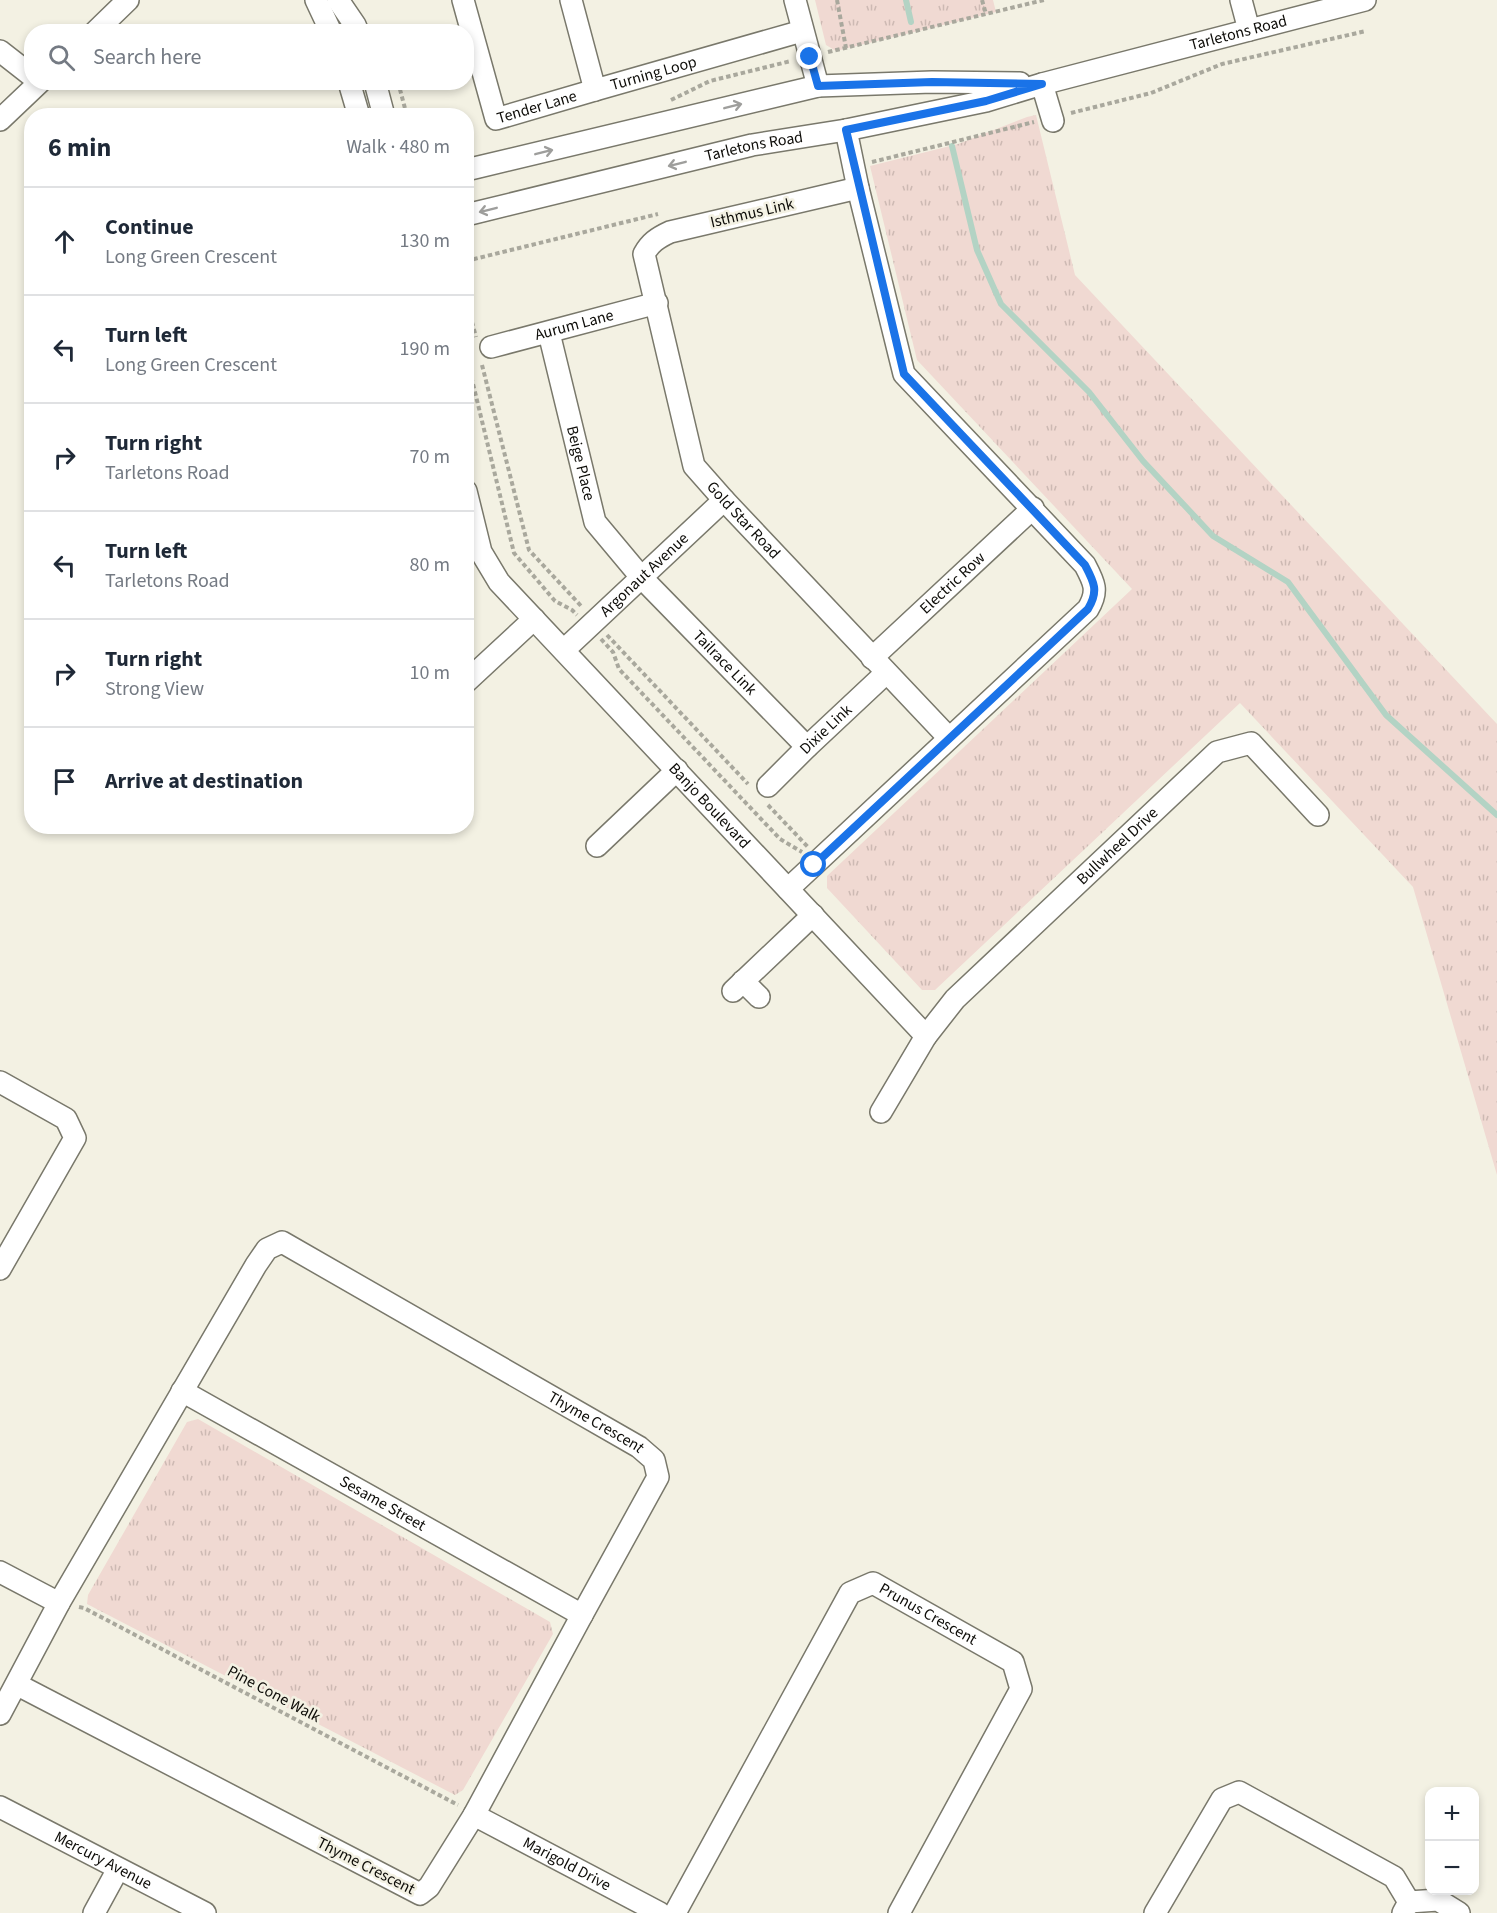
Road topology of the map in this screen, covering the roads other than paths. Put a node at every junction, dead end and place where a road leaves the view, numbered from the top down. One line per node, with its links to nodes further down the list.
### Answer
1 (128, 0): 9 (street)
2 (316, 0): 10 (street)
3 (338, 0): 11 (street)
4 (463, 0): 12 (street, Tender Lane)
5 (572, 0): 23 (street, Turning Loop)
6 (795, 0): 14 (street)
7 (1241, 0): 13 (street)
8 (1365, 0): 13 (street, Tarletons Road)
9 (102, 24)
10 (327, 24)
11 (354, 24)
12 (470, 24)
13 (1248, 30): 18 (street, Tarletons Road)
14 (802, 31): 19 (street); 23 (street, Turning Loop)
15 (474, 40): 23 (street, Tender Lane)
16 (0, 51): 17 (street)
17 (24, 70)
18 (1042, 84): 19 (street, Tarletons Road); 27 (street); 28 (street, Tarletons Road)
19 (818, 86): 29 (street, Tarletons Road, one-way to 19)
20 (32, 90): 26 (street)
21 (351, 90): 24 (street)
22 (377, 90): 25 (street)
23 (595, 90)
24 (357, 108)
25 (382, 108)
26 (0, 120)
27 (1052, 120)
28 (846, 130): 30 (street); 31 (street, Tarletons Road, one-way to 31)
29 (474, 168)
30 (858, 188): 32 (street, Isthmus Link); 37 (street)
31 (474, 213)
32 (648, 245): 33 (street, Gold Star Road)
33 (657, 303): 34 (street, Aurum Lane); 36 (street, Gold Star Road)
34 (549, 333): 35 (street, Aurum Lane); 39 (street, Beige Place)
35 (491, 347)
36 (724, 500): 39 (street, Argonaut Avenue); 42 (street, Gold Star Road)
37 (1033, 508): 42 (street, Electric Row); 44 (street)
38 (474, 524): 40 (street, Banjo Boulevard)
39 (641, 577): 41 (street, Argonaut Avenue); 45 (street, Tailrace Link)
40 (534, 619): 41 (street, Banjo Boulevard); 43 (street)
41 (564, 650): 46 (street, Banjo Boulevard)
42 (879, 666): 44 (street, Gold Star Road); 45 (street, Dixie Link)
43 (474, 675)
44 (949, 738): 50 (street)
45 (807, 747): 47 (street, Dixie Link)
46 (677, 770): 49 (street); 50 (street, Banjo Boulevard)
47 (768, 786)
48 (1318, 815): 53 (street, Bullwheel Drive)
49 (597, 846)
50 (788, 889): 51 (street, Banjo Boulevard)
51 (813, 915): 52 (street); 53 (street, Banjo Boulevard)
52 (759, 997)
53 (926, 1036): 55 (street)
54 (0, 1082): 56 (street)
55 (881, 1112)
56 (0, 1269)
57 (182, 1391): 59 (street, Thyme Crescent); 60 (street, Sesame Street); 60 (street, Thyme Crescent)
58 (0, 1572): 59 (street)
59 (59, 1603): 61 (street, Thyme Crescent)
60 (582, 1615): 64 (street, Thyme Crescent)
61 (16, 1684): 62 (street, Thyme Crescent); 64 (street, Thyme Crescent)
62 (0, 1714)
63 (0, 1807): 65 (street, Mercury Avenue)
64 (474, 1815): 69 (street, Marigold Drive)
65 (118, 1869): 67 (street); 68 (street, Mercury Avenue)
66 (1406, 1908): 72 (street); 73 (street)
67 (94, 1913)
68 (205, 1913)
69 (660, 1913)
70 (675, 1913): 71 (street, Prunus Crescent)
71 (899, 1913)
72 (1155, 1913)
73 (1459, 1913)

